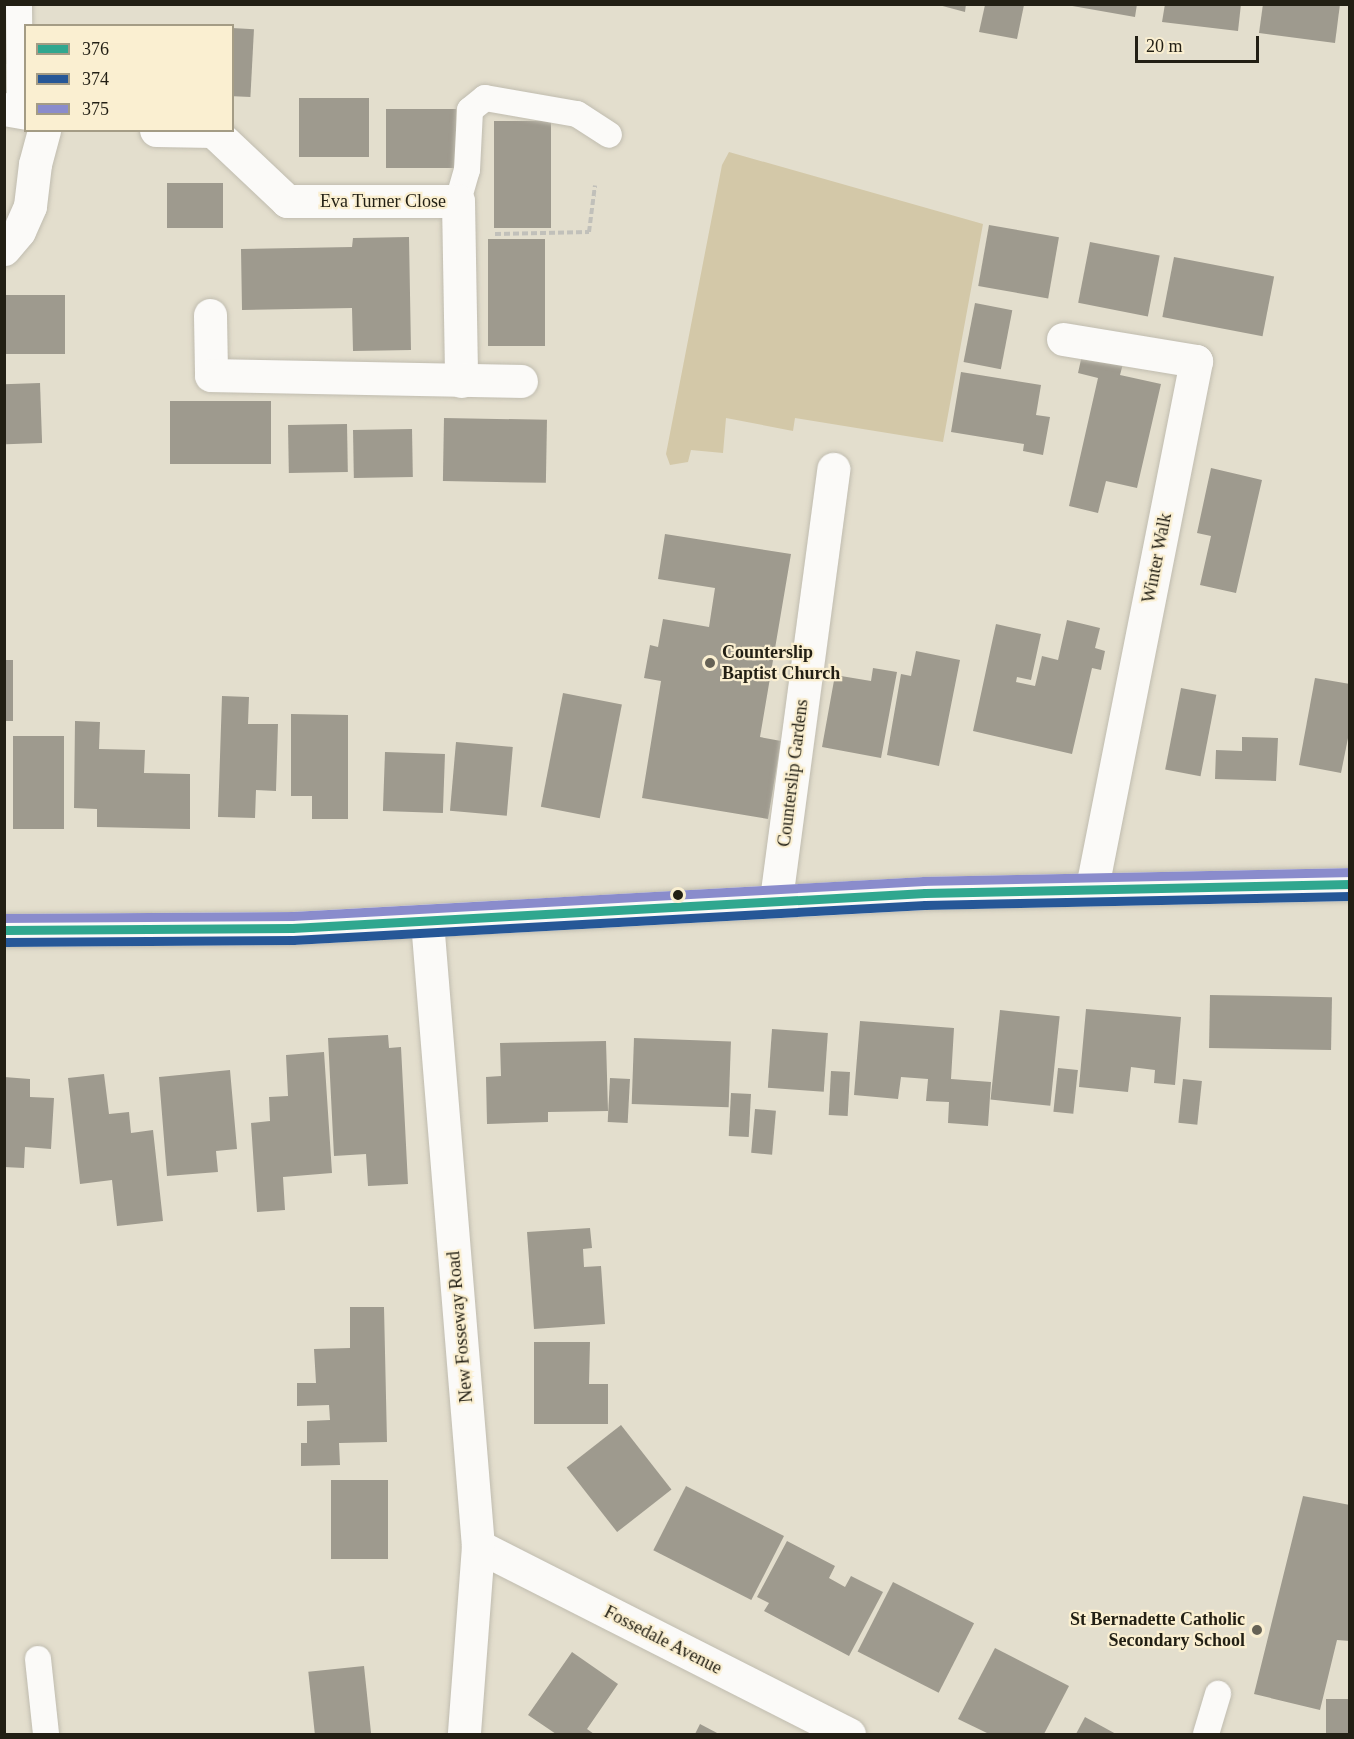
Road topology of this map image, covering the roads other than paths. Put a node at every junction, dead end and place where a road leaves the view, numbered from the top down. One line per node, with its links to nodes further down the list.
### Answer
1 (19, 4): 2 (lane)
2 (17, 110)
3 (43, 132): 7 (main road)
4 (213, 132): 6 (main road, Eva Turner Close)
5 (609, 135): 6 (lane)
6 (458, 201): 10 (main road, Eva Turner Close)
7 (4, 249)
8 (210, 315): 10 (main road)
9 (1063, 339): 14 (main road, Winter Walk)
10 (461, 381): 11 (main road)
11 (521, 381)
12 (832, 469): 15 (main road, Counterslip Gardens)
13 (1350, 884): 14 (main road)
14 (1092, 887): 15 (main road)
15 (776, 899): 16 (main road)
16 (427, 921): 17 (main road); 18 (main road, New Fosseway Road)
17 (4, 930)
18 (478, 1546): 22 (main road, New Fosseway Road); 23 (main road, Fossedale Avenue)
19 (38, 1659): 21 (lane)
20 (1218, 1694): 24 (lane)
21 (46, 1734)
22 (465, 1734)
23 (849, 1734)
24 (1206, 1734)

